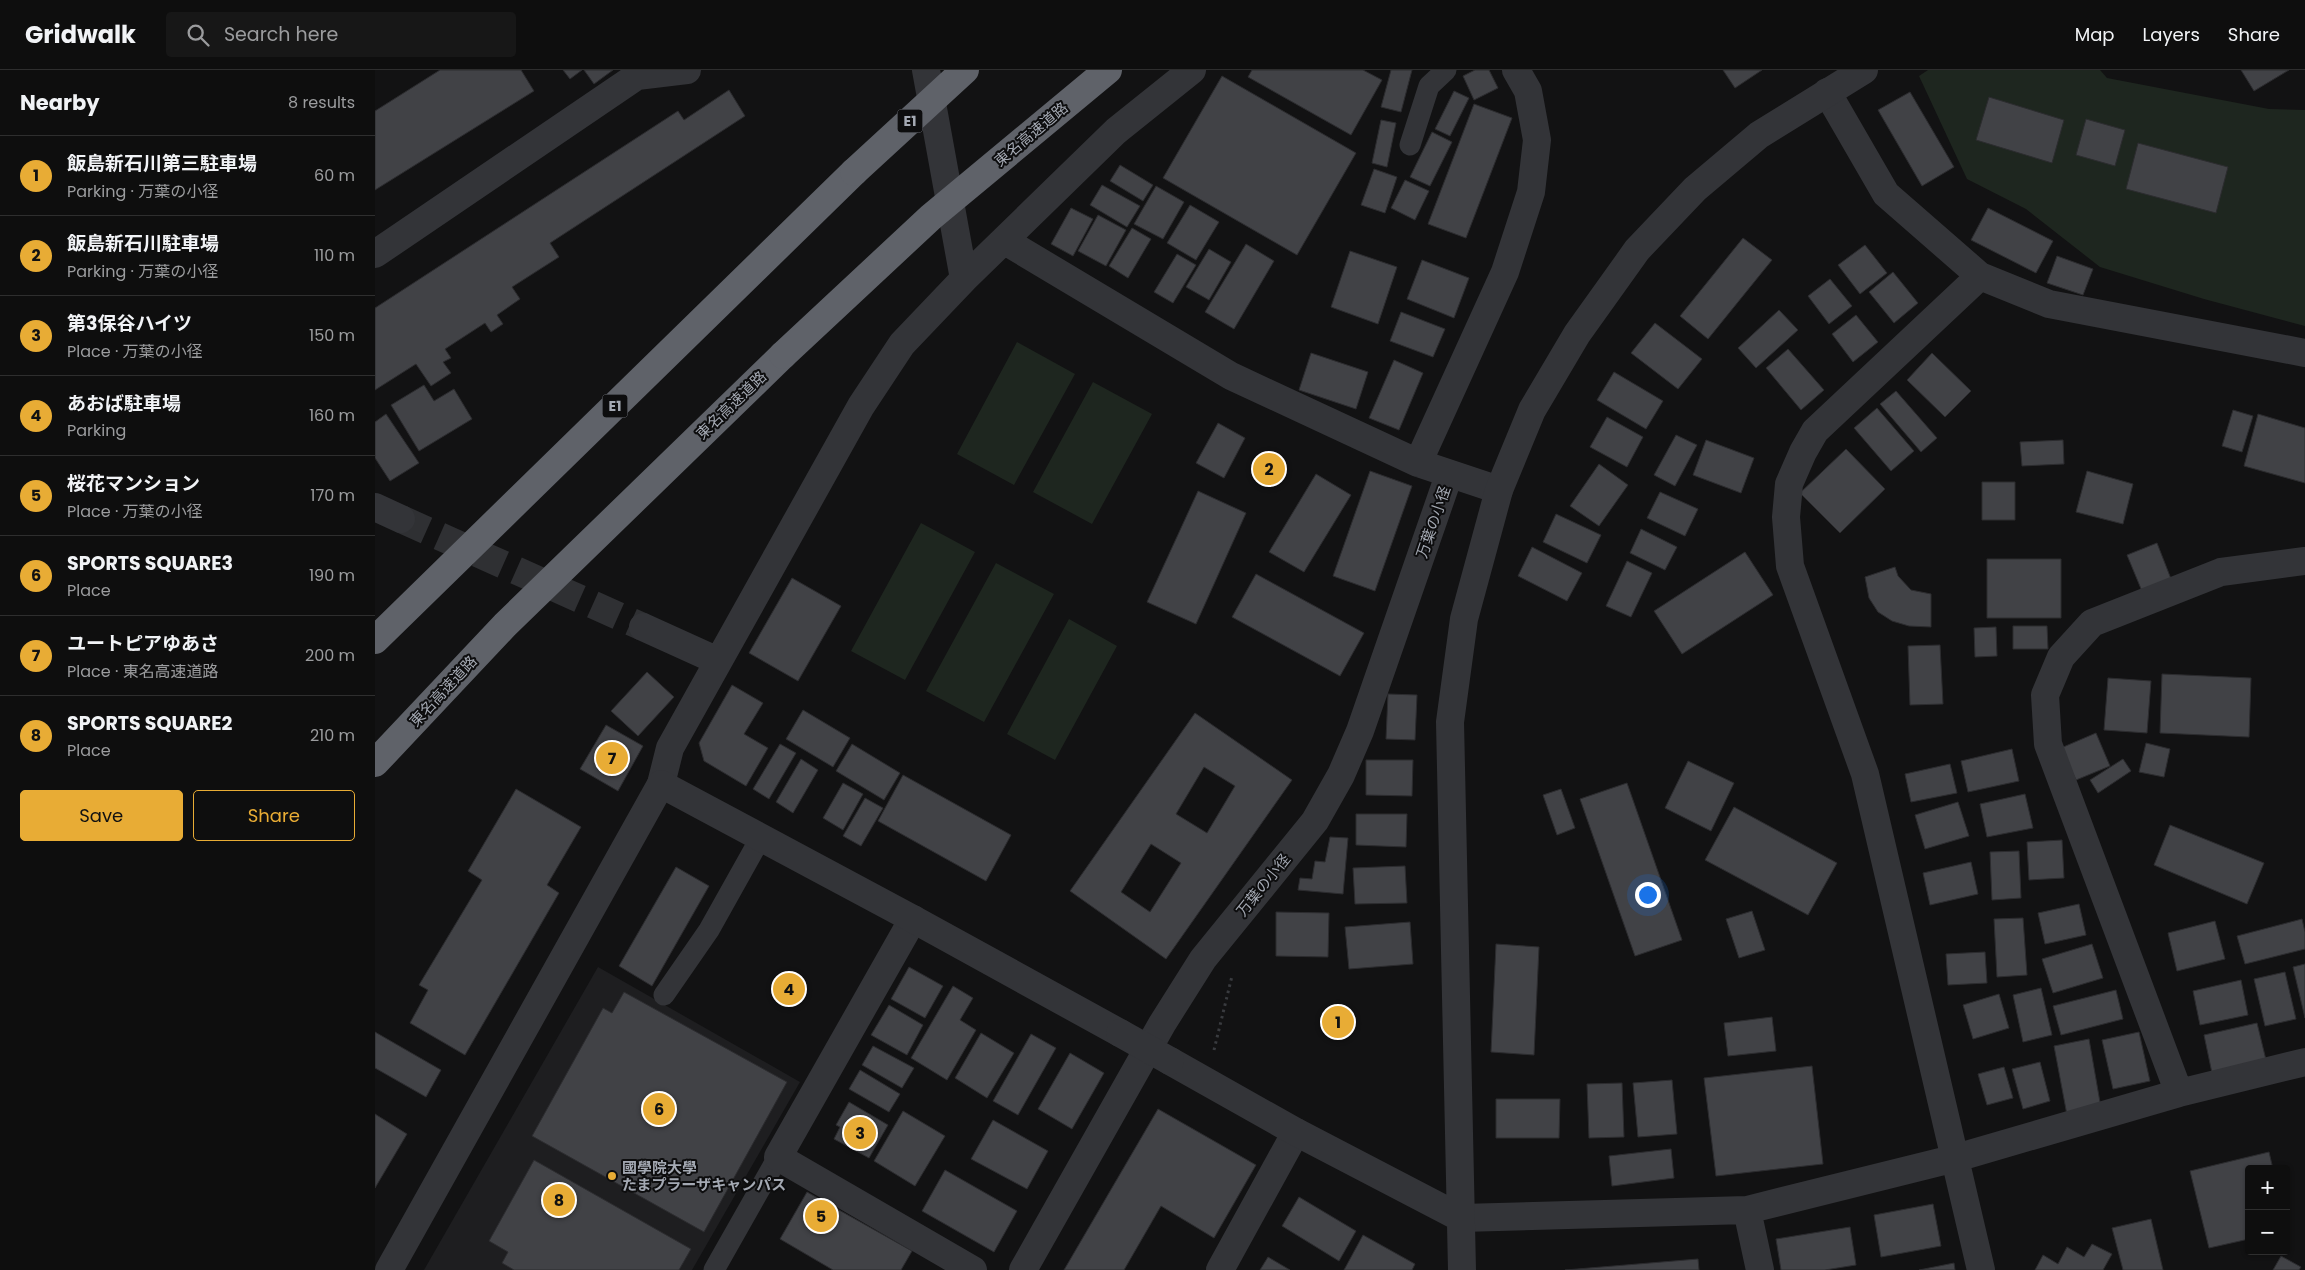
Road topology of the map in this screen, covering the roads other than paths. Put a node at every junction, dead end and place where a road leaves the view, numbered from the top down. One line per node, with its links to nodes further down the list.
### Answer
1 (687, 70): 12 (street)
2 (926, 70): 14 (street)
3 (965, 70): 23 (highway, E1, bridge)
4 (1108, 70): 25 (highway, 東名高速道路, bridge)
5 (1192, 70): 11 (street)
6 (1446, 70): 10 (lane)
7 (1516, 70): 16 (street)
8 (1864, 70): 9 (street)
9 (1827, 92): 13 (street); 18 (street)
10 (1410, 144)
11 (1005, 241): 14 (street); 16 (street)
12 (375, 254)
13 (1980, 276): 15 (street); 34 (street)
14 (964, 279): 24 (street)
15 (2305, 352)
16 (1419, 463): 17 (street)
17 (1449, 475): 18 (street); 41 (street, 万葉の小径)
18 (1499, 490): 36 (street)
19 (375, 507): 20 (street)
20 (401, 519)
21 (2305, 561): 31 (street)
22 (643, 627): 24 (street)
23 (375, 640)
24 (718, 661): 26 (street)
25 (375, 763)
26 (661, 784): 27 (street); 38 (street)
27 (760, 839): 28 (street); 29 (lane)
28 (913, 919): 32 (street, bridge); 33 (street)
29 (664, 995)
30 (2305, 1062): 31 (street)
31 (2179, 1093): 34 (street)
32 (1296, 1132): 36 (street); 42 (street)
33 (778, 1157): 37 (street); 39 (lane)
34 (1956, 1158): 35 (street); 45 (street)
35 (1747, 1210): 36 (street); 44 (street)
36 (1461, 1218): 43 (street)
37 (944, 1263): 40 (street)
38 (389, 1270)
39 (714, 1270)
40 (973, 1270)
41 (1023, 1270)
42 (1220, 1270)
43 (1462, 1270)
44 (1760, 1270)
45 (1981, 1270)

